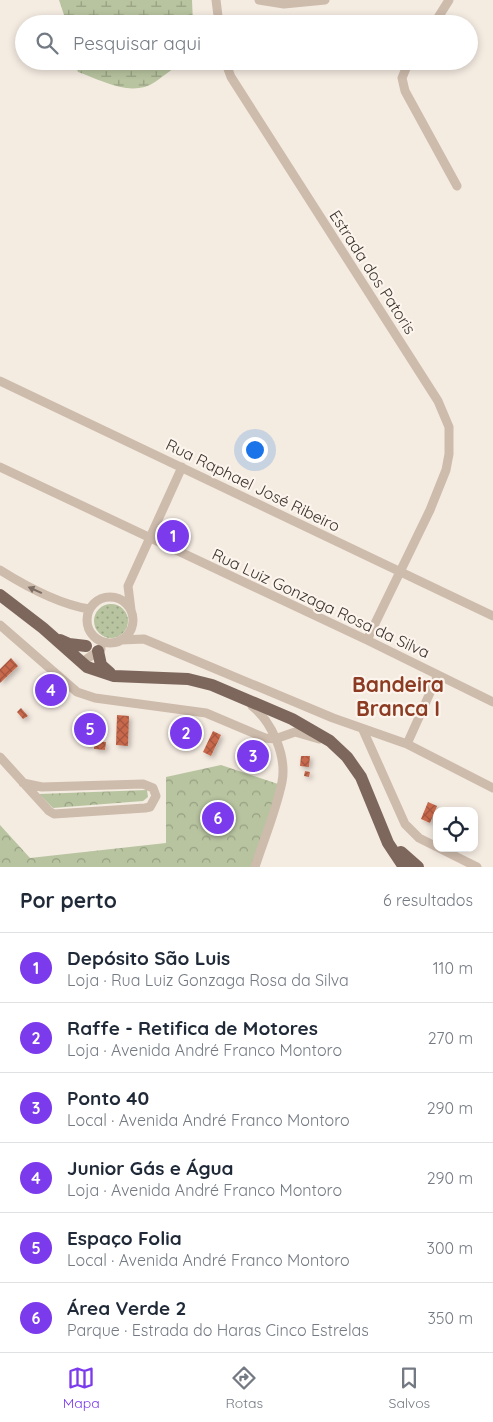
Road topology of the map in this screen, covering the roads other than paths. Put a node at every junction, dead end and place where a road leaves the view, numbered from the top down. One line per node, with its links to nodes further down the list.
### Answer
1 (216, 0): 5 (street)
2 (259, 0): 3 (street)
3 (325, 0)
4 (449, 0): 6 (street)
5 (218, 15)
6 (440, 15)
7 (228, 70): 15 (street, Estrada dos Patoris)
8 (405, 70): 9 (street)
9 (457, 186)
10 (0, 381): 12 (street, Rua Raphael José Ribeiro)
11 (0, 467): 13 (street, Rua Luiz Gonzaga Rosa da Silva)
12 (182, 467): 13 (street); 15 (street, Rua Raphael José Ribeiro)
13 (150, 539): 16 (street); 29 (street, Rua Luiz Gonzaga Rosa da Silva)
14 (0, 570): 20 (street, one-way to 14)
15 (399, 572): 23 (street, Rua Raphael José Ribeiro); 29 (street, Estrada dos Patoris)
16 (128, 586): 18 (street); 22 (street)
17 (0, 596): 26 (main road)
18 (107, 597): 21 (street); 22 (street)
19 (0, 601): 31 (main road)
20 (72, 607): 21 (street); 25 (street)
21 (89, 609): 25 (street)
22 (132, 613): 27 (street); 28 (street)
23 (493, 616)
24 (0, 624): 41 (street)
25 (88, 627): 30 (street); 32 (street)
26 (43, 628): 32 (main road); 33 (main road)
27 (144, 639): 28 (street); 40 (street)
28 (122, 640): 30 (street)
29 (367, 640): 34 (street, Rua Luiz Gonzaga Rosa da Silva)
30 (108, 643): 32 (street)
31 (58, 649): 33 (main road); 36 (main road)
32 (92, 649): 33 (street); 35 (main road)
33 (81, 663): 35 (main road); 36 (main road)
34 (438, 675): 39 (street, Rua Luiz Gonzaga Rosa da Silva); 43 (street)
35 (114, 676): 37 (main road)
36 (89, 677): 37 (main road)
37 (175, 678): 38 (main road)
38 (237, 695): 41 (street); 42 (main road)
39 (493, 702)
40 (363, 730): 43 (street); 48 (street)
41 (275, 739): 42 (street); 50 (street)
42 (330, 741): 47 (main road)
43 (407, 744): 46 (street)
44 (0, 757): 45 (street)
45 (23, 783): 45 (street)
46 (493, 788)
47 (382, 826): 51 (main road); 52 (main road)
48 (433, 845)
49 (446, 852): 53 (street)
50 (255, 867)
51 (404, 867)
52 (418, 867)
53 (477, 867)

